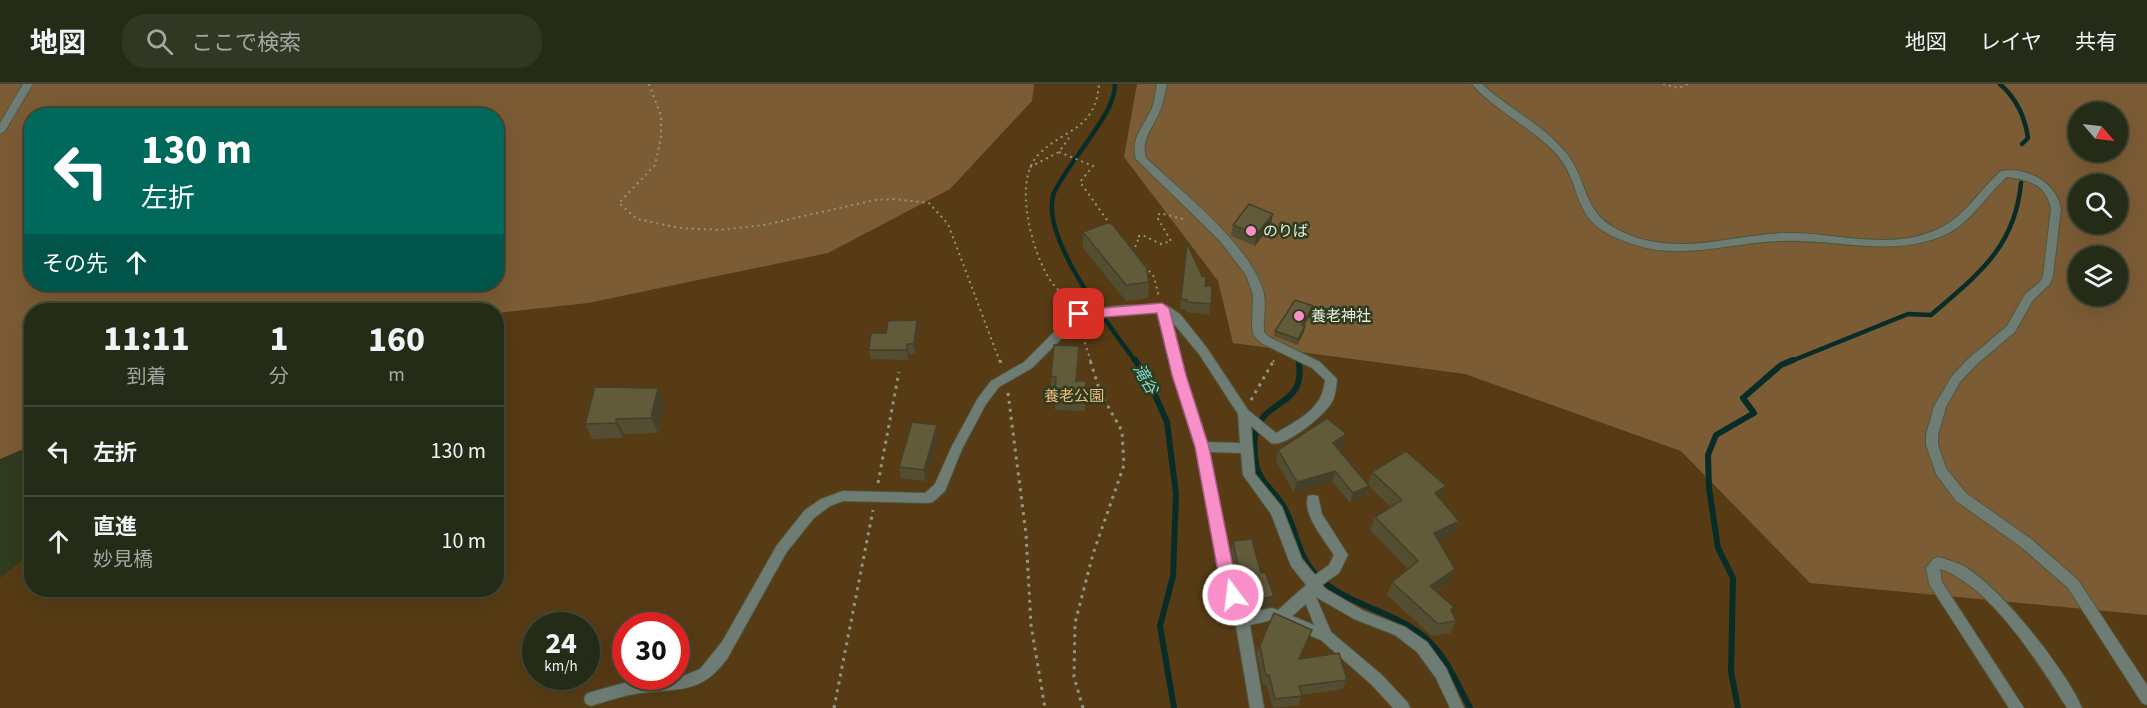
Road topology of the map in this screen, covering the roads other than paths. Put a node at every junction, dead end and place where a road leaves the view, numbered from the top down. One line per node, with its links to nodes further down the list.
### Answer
1 (28, 84): 4 (street)
2 (1162, 84): 6 (street)
3 (1477, 84): 14 (street)
4 (0, 132)
5 (1162, 308): 6 (street); 7 (street); 15 (street)
6 (1244, 413): 8 (street)
7 (1202, 447): 8 (street); 12 (street)
8 (1247, 448): 10 (street)
9 (1313, 500): 10 (street)
10 (1316, 584): 11 (street); 13 (street); 18 (street)
11 (1280, 617): 12 (street); 13 (street)
12 (1242, 620): 16 (street)
13 (1326, 636): 17 (street)
14 (2147, 698)
15 (591, 699)
16 (1257, 708)
17 (1403, 708)
18 (1457, 708)
19 (2017, 708): 20 (street)
20 (2075, 708)

